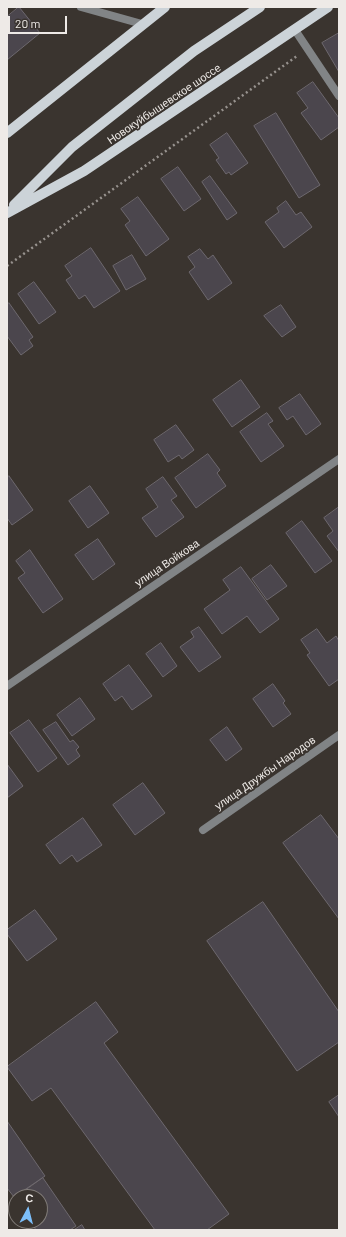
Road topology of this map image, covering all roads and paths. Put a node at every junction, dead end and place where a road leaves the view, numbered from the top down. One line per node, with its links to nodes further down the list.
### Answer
1 (81, 7): 5 (street)
2 (165, 7): 5 (main road)
3 (260, 7): 10 (main road, Новокуйбышевское шоссе)
4 (328, 7): 6 (main road, Новокуйбышевское шоссе)
5 (142, 24): 9 (main road)
6 (295, 30): 7 (street); 10 (main road, Новокуйбышевское шоссе)
7 (307, 48): 8 (street); 11 (path)
8 (339, 96)
9 (7, 133)
10 (7, 213)
11 (7, 266)
12 (339, 459): 13 (street, улица Войкова)
13 (7, 686)
14 (339, 735): 15 (street, улица Дружбы Народов)
15 (203, 830)

